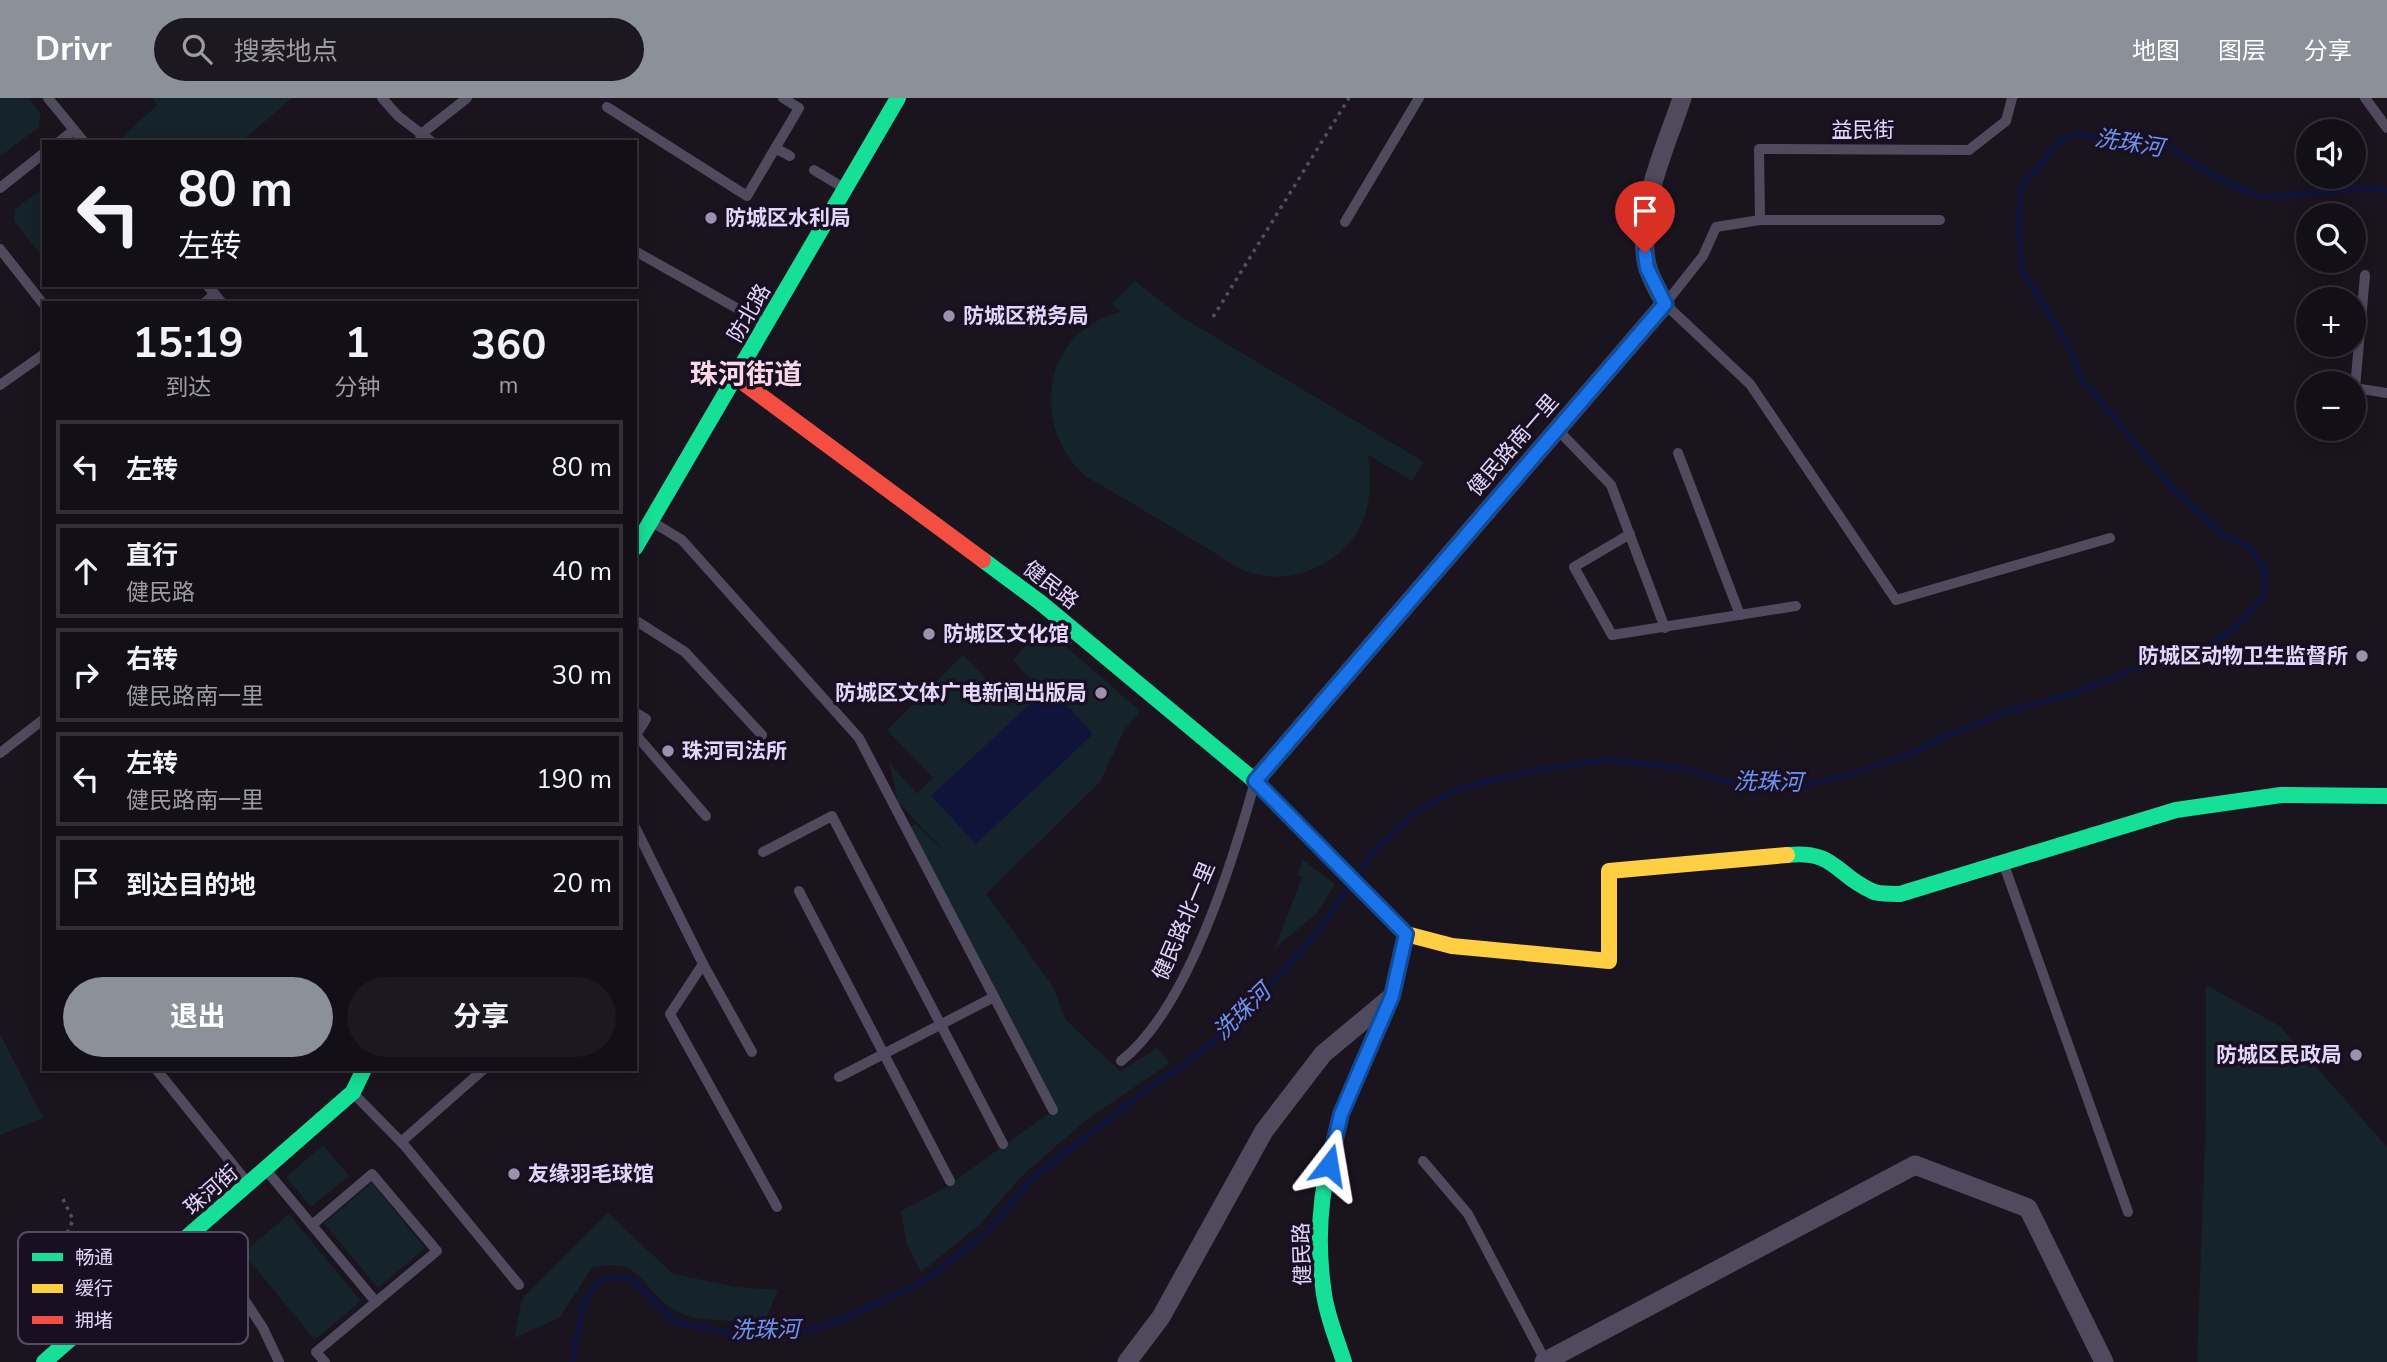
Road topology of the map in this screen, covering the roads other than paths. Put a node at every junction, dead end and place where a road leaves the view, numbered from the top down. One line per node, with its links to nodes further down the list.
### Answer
1 (48, 98): 12 (lane)
2 (382, 98): 13 (lane)
3 (467, 98): 13 (lane)
4 (783, 98): 17 (lane)
5 (1419, 98): 25 (lane)
6 (1682, 98): 34 (street)
7 (2012, 98): 23 (lane, 益民街)
8 (2365, 98): 11 (lane)
9 (891, 100): 22 (street, 防北路)
10 (607, 107): 17 (lane)
11 (2387, 128)
12 (74, 130): 14 (lane); 15 (lane)
13 (420, 135): 16 (lane)
14 (62, 140)
15 (82, 140)
16 (429, 140)
17 (775, 148): 19 (lane)
18 (42, 155): 21 (lane)
19 (790, 156)
20 (814, 170): 22 (lane)
21 (0, 188)
22 (845, 189): 35 (street, 防北路)
23 (1760, 220): 24 (lane); 34 (lane)
24 (1940, 220)
25 (1345, 222)
26 (0, 248): 33 (lane)
27 (637, 252): 35 (lane)
28 (2365, 275): 39 (lane)
29 (209, 287): 30 (lane)
30 (215, 294): 31 (lane); 32 (lane)
31 (206, 301)
32 (220, 301)
33 (42, 302)
34 (1665, 304): 40 (street, 健民路南一里); 44 (lane)
35 (766, 325): 37 (street, 防北路)
36 (42, 355): 38 (lane)
37 (737, 378): 42 (street, 防北路); 56 (street, 健民路)
38 (0, 385)
39 (2387, 393)
40 (1557, 429): 43 (lane); 56 (street, 健民路南一里)
41 (1678, 453): 47 (lane)
42 (651, 521): 45 (street, 防北路); 66 (lane)
43 (1630, 534): 49 (lane); 49 (lane)
44 (2110, 538)
45 (637, 545)
46 (1796, 606): 47 (lane)
47 (1740, 615): 49 (lane)
48 (637, 621): 53 (lane)
49 (1665, 628)
50 (637, 713): 52 (lane)
51 (42, 721): 55 (lane)
52 (637, 733)
53 (762, 735)
54 (637, 736): 58 (lane)
55 (0, 753)
56 (1255, 781): 63 (street, 健民路); 70 (lane, 健民路北一里)
57 (2387, 796): 61 (street)
58 (706, 816)
59 (637, 831): 64 (lane)
60 (763, 852): 67 (lane)
61 (2004, 864): 63 (street); 84 (lane)
62 (799, 891): 69 (lane)
63 (1406, 934): 65 (street, 健民路)
64 (703, 964): 68 (lane); 83 (lane)
65 (1392, 996): 96 (street); 97 (street, 健民路)
66 (994, 997): 67 (lane); 76 (lane)
67 (942, 1025): 69 (lane); 78 (lane)
68 (752, 1052)
69 (884, 1054): 74 (lane); 81 (lane)
70 (1121, 1060)
71 (158, 1071): 82 (lane)
72 (363, 1071): 75 (street, 珠河街)
73 (483, 1071): 77 (lane)
74 (839, 1077)
75 (353, 1092): 77 (lane); 80 (street, 珠河街)
76 (1053, 1110)
77 (401, 1142): 89 (lane)
78 (1003, 1144)
79 (1423, 1161): 98 (lane)
80 (266, 1169): 82 (street, 珠河街); 85 (lane)
81 (950, 1181)
82 (248, 1184): 86 (street, 珠河街)
83 (777, 1207)
84 (2128, 1212)
85 (312, 1224): 90 (lane); 90 (lane)
86 (198, 1228): 87 (street, 珠河街); 88 (lane)
87 (193, 1232)
88 (201, 1232)
89 (519, 1285)
90 (376, 1302): 95 (lane)
91 (248, 1305): 94 (lane)
92 (65, 1344): 93 (street, 珠河街)
93 (44, 1362)
94 (279, 1362)
95 (325, 1362)
96 (1127, 1362)
97 (1344, 1362)
98 (1545, 1362): 99 (street)
99 (2104, 1362)

